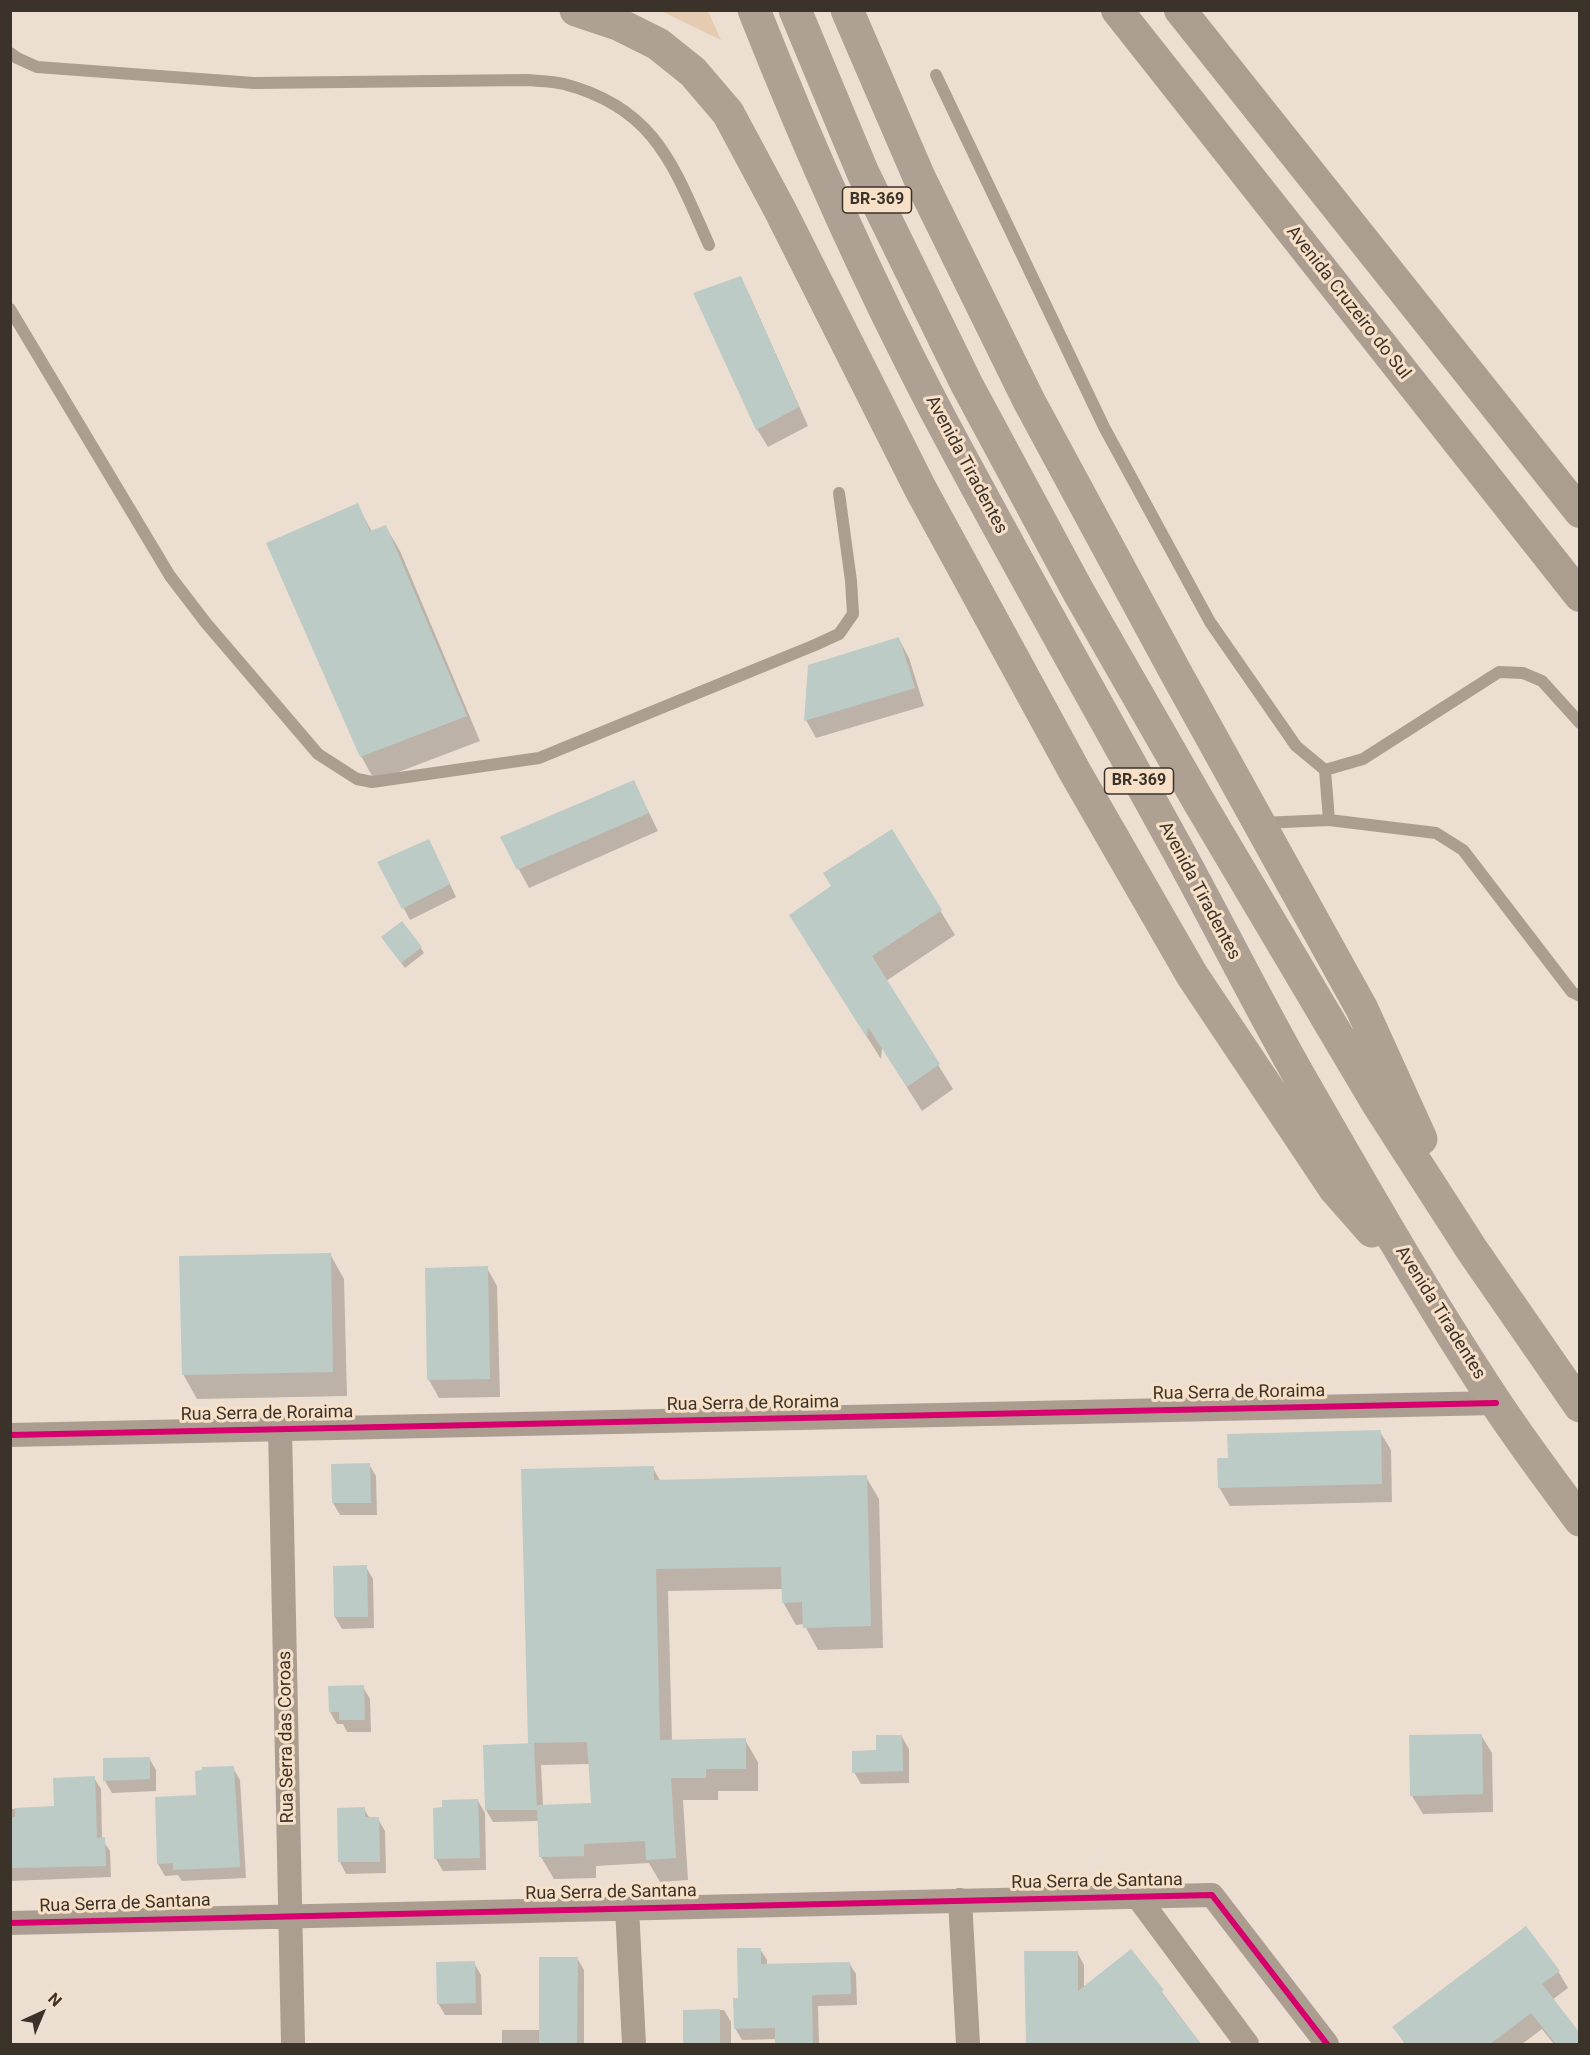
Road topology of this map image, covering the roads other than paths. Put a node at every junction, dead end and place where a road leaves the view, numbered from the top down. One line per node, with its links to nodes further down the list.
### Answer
1 (576, 10): 20 (highway)
2 (754, 10): 20 (highway, Avenida Tiradentes / BR-369)
3 (795, 10): 19 (highway, BR-369)
4 (847, 10): 17 (highway)
5 (1117, 10): 13 (street, Avenida Cruzeiro do Sul)
6 (1180, 10): 12 (street)
7 (10, 53): 9 (lane)
8 (936, 75): 15 (lane)
9 (710, 245)
10 (10, 309): 11 (lane)
11 (839, 494)
12 (1580, 512)
13 (1580, 596)
14 (1580, 723): 15 (lane)
15 (1324, 770): 16 (lane)
16 (1329, 820): 17 (lane); 18 (lane)
17 (1260, 823): 19 (highway)
18 (1580, 996)
19 (1472, 1250): 22 (highway, BR-369)
20 (1429, 1298): 21 (highway, Avenida Tiradentes / BR-369)
21 (1496, 1403): 23 (street, Rua Serra de Roraima); 25 (highway, Avenida Tiradentes / BR-369)
22 (1580, 1406)
23 (280, 1429): 24 (street, Rua Serra de Roraima); 29 (street, Rua Serra das Coroas)
24 (10, 1435)
25 (1580, 1520)
26 (1137, 1896): 27 (street, Rua Serra de Santana); 34 (street); 35 (street, Rua Serra de Santana)
27 (960, 1900): 28 (street, Rua Serra de Santana); 33 (street)
28 (627, 1908): 29 (street, Rua Serra de Santana); 32 (street)
29 (291, 1915): 30 (street, Rua Serra de Santana); 31 (street, Rua Serra das Coroas)
30 (10, 1923)
31 (292, 2044)
32 (634, 2044)
33 (968, 2044)
34 (1247, 2044)
35 (1326, 2044)

